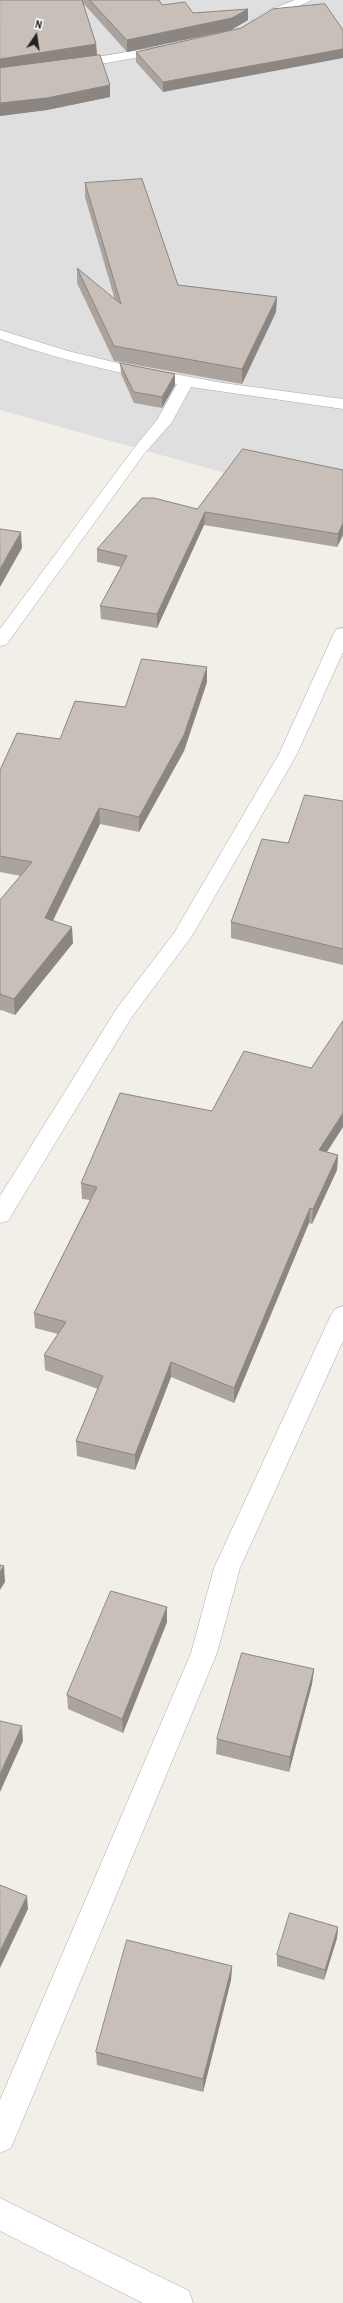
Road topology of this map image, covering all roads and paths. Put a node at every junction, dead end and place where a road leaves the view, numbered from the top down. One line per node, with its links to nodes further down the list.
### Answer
1 (306, 0): 2 (street)
2 (248, 27)
3 (174, 48): 4 (street)
4 (60, 67)
5 (0, 334): 6 (street)
6 (186, 382): 7 (street); 9 (street)
7 (343, 404)
8 (343, 633): 10 (street)
9 (0, 641)
10 (334, 675): 11 (street)
11 (0, 1215)
12 (343, 1315): 13 (street)
13 (0, 2137)
14 (0, 2214): 15 (street)
15 (177, 2303)

